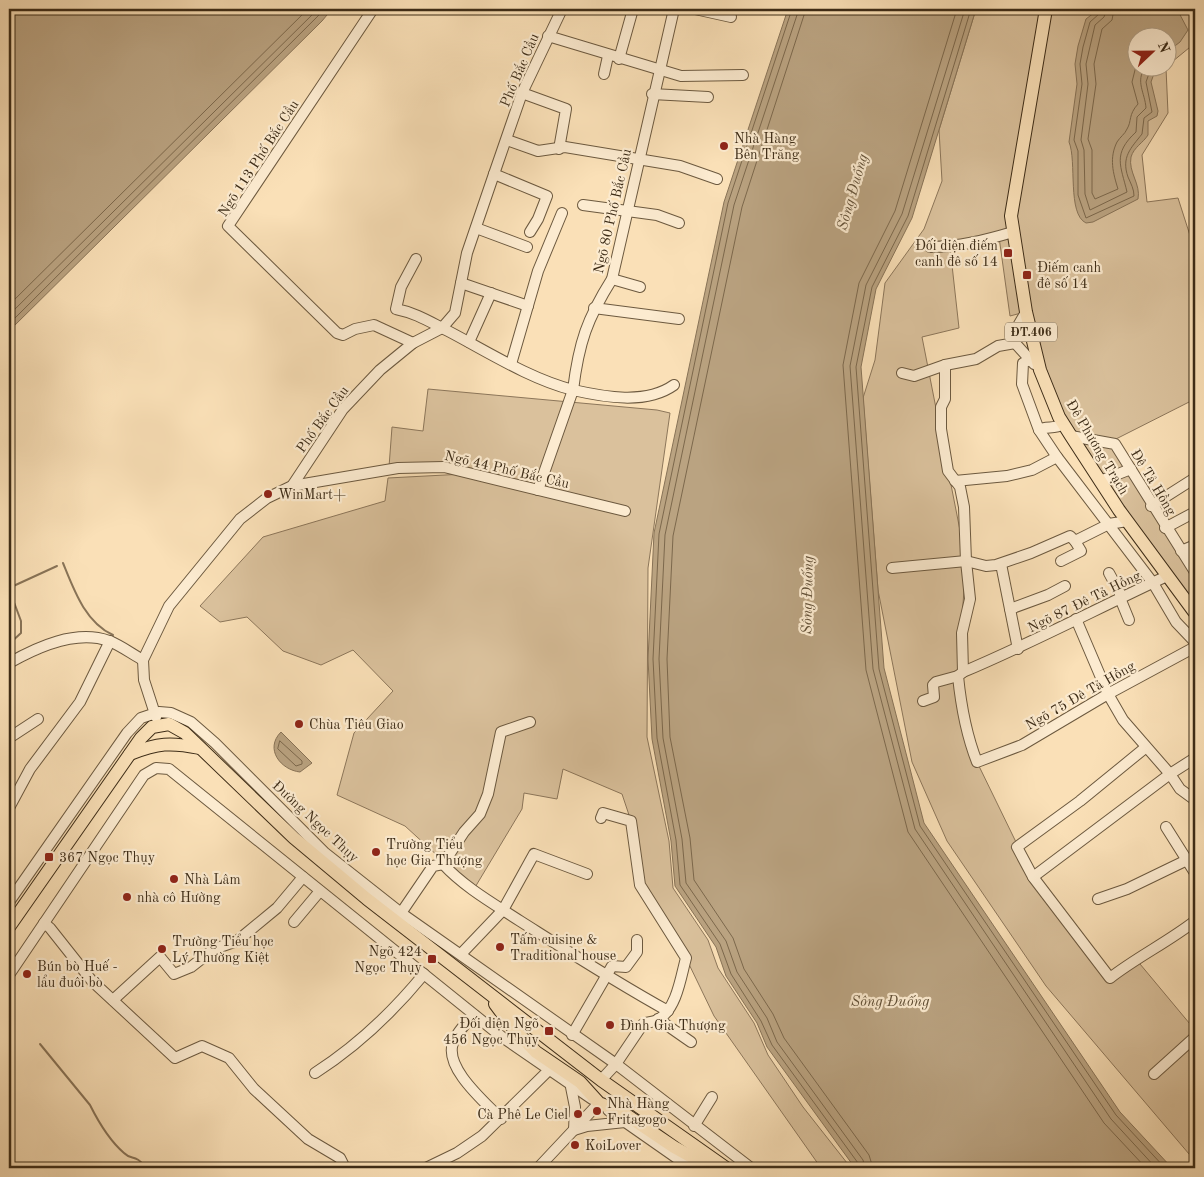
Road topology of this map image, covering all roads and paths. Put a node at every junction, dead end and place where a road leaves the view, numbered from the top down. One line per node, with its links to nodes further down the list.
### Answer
1 (372, 9): 42 (street, Ngõ 113 Phố Bắc Cầu)
2 (562, 9): 8 (street, Phố Bắc Cầu)
3 (633, 9): 10 (street)
4 (674, 9): 11 (street, Ngõ 80 Phố Bắc Cầu)
5 (695, 9): 7 (street)
6 (1046, 9): 28 (main road, Đê Phương Trạch / ĐT.406)
7 (731, 17)
8 (548, 36): 9 (street); 14 (street, Phố Bắc Cầu)
9 (608, 56): 10 (street); 12 (street)
10 (619, 59): 11 (street)
11 (658, 71): 13 (street); 15 (street, Ngõ 80 Phố Bắc Cầu)
12 (604, 74)
13 (743, 75)
14 (522, 93): 17 (street, Phố Bắc Cầu); 18 (street)
15 (652, 94): 16 (street); 19 (street, Ngõ 80 Phố Bắc Cầu)
16 (708, 97)
17 (507, 140): 18 (street); 20 (street, Phố Bắc Cầu)
18 (559, 149): 19 (street)
19 (637, 160): 21 (street); 23 (street, Ngõ 80 Phố Bắc Cầu)
20 (494, 174): 26 (street, Phố Bắc Cầu); 27 (street)
21 (717, 179)
22 (583, 205): 23 (street)
23 (626, 211): 25 (street); 32 (street, Ngõ 80 Phố Bắc Cầu)
24 (562, 214): 36 (street)
25 (679, 223)
26 (476, 228): 29 (street); 33 (street, Phố Bắc Cầu)
27 (530, 232)
28 (1013, 232): 30 (street); 38 (main road, Đê Phương Trạch / ĐT.406)
29 (527, 247)
30 (930, 247)
31 (416, 259): 40 (street)
32 (612, 279): 34 (street); 37 (street, Ngõ 80 Phố Bắc Cầu)
33 (461, 283): 35 (street); 40 (street, Phố Bắc Cầu)
34 (640, 287)
35 (491, 293): 36 (street); 41 (street)
36 (528, 306): 45 (street)
37 (594, 308): 39 (street); 50 (street, Ngõ 80 Phố Bắc Cầu)
38 (1026, 312): 43 (street); 47 (main road, Đê Phương Trạch / ĐT.406)
39 (679, 319)
40 (442, 328): 41 (street); 42 (street, Phố Bắc Cầu)
41 (469, 342): 45 (street)
42 (413, 343): 59 (street, Phố Bắc Cầu)
43 (1015, 343): 44 (street); 46 (street)
44 (1030, 360): 47 (street); 52 (street)
45 (511, 364): 50 (street)
46 (945, 365): 48 (street); 57 (street)
47 (1040, 370): 51 (main road, Đê Phương Trạch / ĐT.406)
48 (902, 373)
49 (674, 384): 50 (street)
50 (573, 390): 60 (street, Ngõ 80 Phố Bắc Cầu)
51 (1063, 424): 52 (street); 53 (main road, Đê Phương Trạch / ĐT.406)
52 (1039, 430): 54 (street)
53 (1070, 436): 55 (street, Đê Tả Hồng); 58 (main road, Đê Phương Trạch / ĐT.406)
54 (1056, 457): 57 (street); 65 (street)
55 (1131, 469): 58 (street); 61 (street, Đê Tả Hồng)
56 (1195, 478): 61 (street)
57 (955, 481): 70 (street)
58 (1100, 481): 64 (main road, Đê Phương Trạch / ĐT.406)
59 (292, 486): 60 (street, Ngõ 44 Phố Bắc Cầu); 90 (street)
60 (538, 490): 62 (street, Ngõ 44 Phố Bắc Cầu)
61 (1152, 505): 66 (street, Đê Tả Hồng)
62 (625, 511)
63 (1195, 512): 66 (street)
64 (1127, 521): 65 (street); 76 (main road, Đê Phương Trạch / ĐT.406)
65 (1109, 524): 67 (street); 77 (street)
66 (1165, 528): 69 (street, Đê Tả Hồng)
67 (1076, 541): 71 (street); 72 (street)
68 (1195, 545): 69 (street)
69 (1180, 552): 74 (street, Đê Tả Hồng)
70 (966, 561): 72 (street); 73 (street); 92 (street)
71 (1061, 561)
72 (1001, 564): 82 (street)
73 (892, 568)
74 (1195, 572)
75 (1109, 573): 80 (street)
76 (1167, 576): 77 (street, Ngõ 87 Đê Tả Hồng); 79 (main road, Đê Phương Trạch / ĐT.406)
77 (1153, 583): 80 (street, Ngõ 87 Đê Tả Hồng); 87 (street)
78 (1065, 586): 82 (street)
79 (1178, 593): 81 (street); 83 (main road, Đê Phương Trạch / ĐT.406)
80 (1121, 597): 84 (street, Ngõ 87 Đê Tả Hồng); 85 (street)
81 (1195, 602)
82 (1010, 609): 89 (street)
83 (1195, 613)
84 (1076, 619): 89 (street, Ngõ 87 Đê Tả Hồng); 93 (street)
85 (1129, 620)
86 (110, 641): 90 (street); 91 (street); 105 (street)
87 (1195, 642)
88 (1195, 647): 93 (street, Ngõ 75 Đê Tả Hồng)
89 (1016, 650): 92 (street, Ngõ 87 Đê Tả Hồng)
90 (143, 660): 96 (street)
91 (9, 663)
92 (961, 674): 93 (street, Ngõ 75 Đê Tả Hồng); 94 (street, Ngõ 87 Đê Tả Hồng)
93 (1108, 694): 99 (street)
94 (923, 702)
95 (38, 719): 98 (street)
96 (156, 719): 100 (main road, Đường Ngọc Thụy); 101 (main road); 114 (street); 119 (street, Đường Ngọc Thụy)
97 (530, 722): 109 (street)
98 (9, 738)
99 (1145, 748): 103 (street); 113 (street)
100 (201, 749): 101 (main road); 129 (main road, Đường Ngọc Thụy)
101 (130, 754): 123 (main road)
102 (1195, 758): 103 (street)
103 (1170, 774): 104 (street); 113 (street)
104 (1195, 800)
105 (9, 808)
106 (601, 818): 131 (street)
107 (1166, 827): 108 (street)
108 (1187, 860): 110 (street); 116 (street)
109 (443, 864): 118 (street); 119 (street)
110 (1195, 873)
111 (587, 874): 118 (street)
112 (302, 877): 115 (street); 122 (street); 130 (street)
113 (1033, 877): 120 (street)
114 (12, 888): 117 (street)
115 (320, 891): 121 (street); 126 (street)
116 (1098, 899)
117 (9, 902)
118 (503, 910): 125 (street); 128 (street)
119 (401, 912): 125 (street, Đường Ngọc Thụy)
120 (1195, 921)
121 (294, 922)
122 (44, 923): 127 (street); 130 (street)
123 (9, 927)
124 (637, 940): 128 (street)
125 (460, 954): 134 (street, Đường Ngọc Thụy)
126 (424, 974): 132 (street); 139 (street)
127 (9, 975)
128 (606, 977): 131 (street); 134 (street)
129 (490, 995): 141 (main road, Đường Ngọc Thụy); 144 (main road)
130 (113, 1000): 149 (street)
131 (668, 1011): 133 (street)
132 (474, 1015): 138 (street); 145 (street)
133 (658, 1020): 136 (street); 137 (street)
134 (572, 1035): 137 (street, Đường Ngọc Thụy)
135 (1195, 1037): 140 (street)
136 (691, 1042)
137 (616, 1064): 141 (street); 147 (street, Đường Ngọc Thụy)
138 (549, 1070): 142 (street); 145 (street)
139 (315, 1073)
140 (1154, 1074)
141 (602, 1080): 154 (main road, Đường Ngọc Thụy)
142 (572, 1087): 144 (street); 148 (street)
143 (712, 1097): 147 (street)
144 (599, 1103): 146 (street); 148 (street); 153 (main road)
145 (501, 1119): 150 (street)
146 (624, 1122): 148 (street); 152 (street)
147 (694, 1126): 155 (street, Đường Ngọc Thụy)
148 (574, 1130): 151 (street)
149 (345, 1168)
150 (426, 1168)
151 (538, 1168)
152 (691, 1168)
153 (712, 1168)
154 (726, 1168)
155 (751, 1168)

